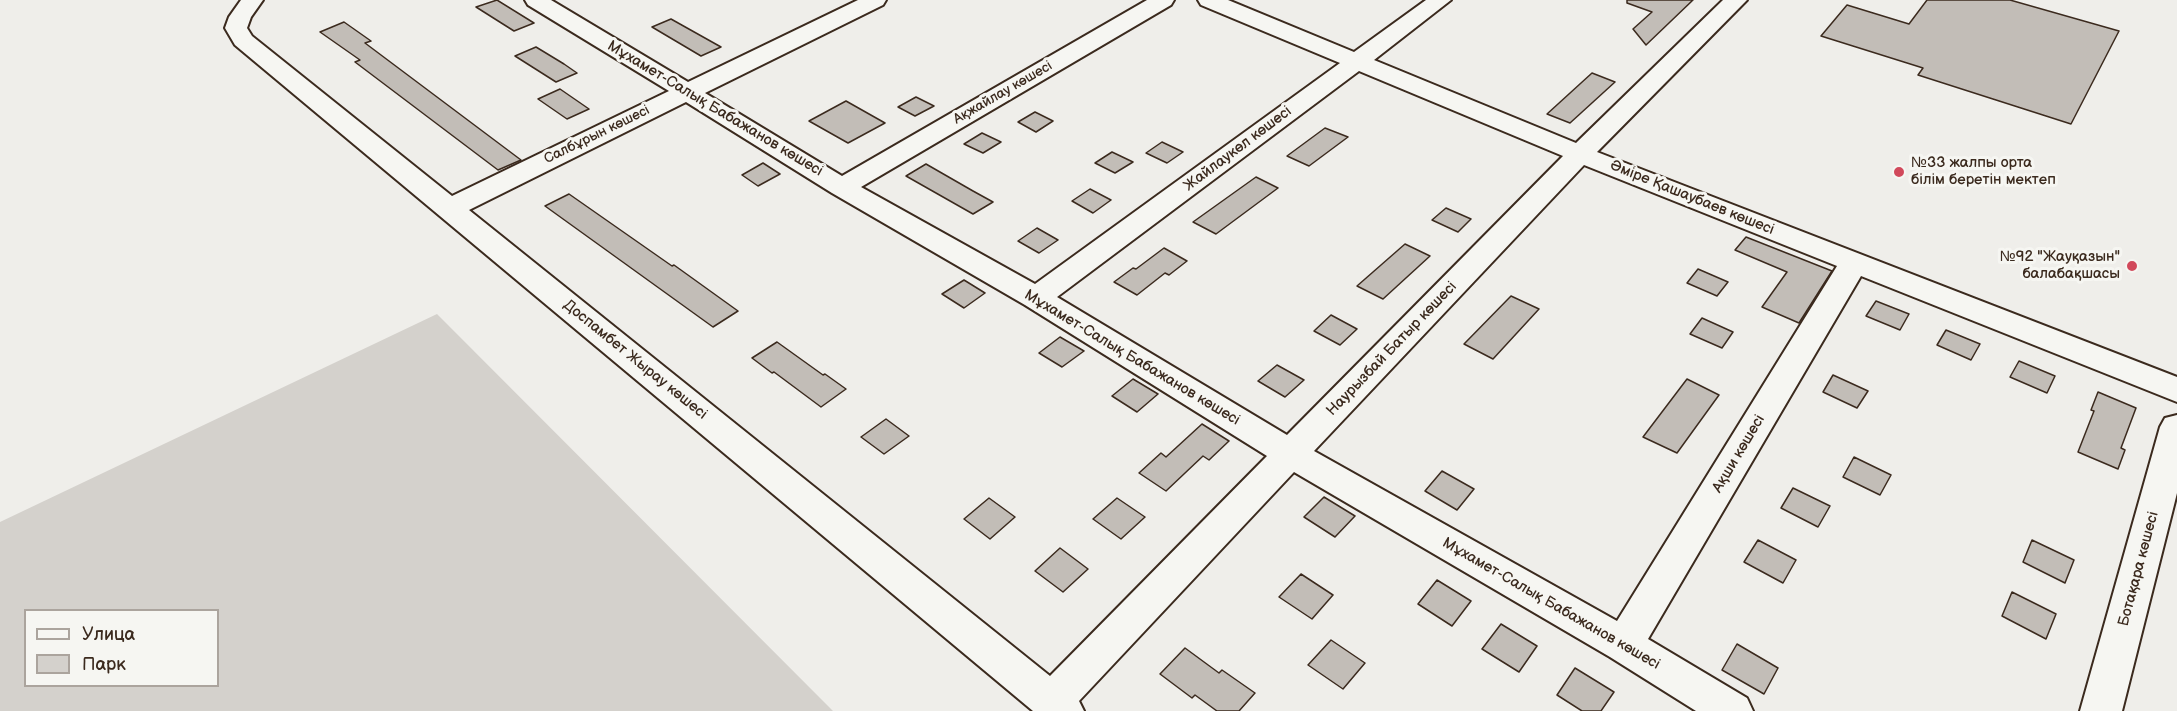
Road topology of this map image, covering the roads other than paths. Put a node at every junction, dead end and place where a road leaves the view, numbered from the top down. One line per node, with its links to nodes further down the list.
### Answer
1 (252, 0): 12 (street, Доспамбет Жырау көшесі)
2 (536, 0): 9 (street, Мұхамет-Салық Бабажанов көшесі)
3 (873, 0): 9 (street, Салбұрын көшесі)
4 (1163, 0): 11 (street, Ақжайлау көшесі)
5 (1209, 0): 8 (street, Әміре Қашаубаев көшесі)
6 (1440, 0): 8 (street, Жайлаукөл көшесі)
7 (1736, 0): 10 (street, Наурызбай Батыр көшесі)
8 (1357, 61): 10 (street, Әміре Қашаубаев көшесі); 14 (street, Жайлаукөл көшесі)
9 (685, 92): 11 (street, Мұхамет-Салық Бабажанов көшесі); 12 (street, Салбұрын көшесі)
10 (1580, 154): 13 (street, Әміре Қашаубаев көшесі); 17 (street, Наурызбай Батыр көшесі)
11 (842, 187): 14 (street, Мұхамет-Салық Бабажанов көшесі)
12 (450, 208): 19 (street, Доспамбет Жырау көшесі)
13 (1854, 263): 15 (street, Әміре Қашаубаев көшесі); 18 (street, Ақши көшесі)
14 (1036, 298): 17 (street, Мұхамет-Салық Бабажанов көшесі)
15 (2177, 390)
16 (2177, 427): 21 (street, Ботақара көшесі)
17 (1291, 454): 18 (street, Мұхамет-Салық Бабажанов көшесі); 19 (street, Наурызбай Батыр көшесі)
18 (1623, 645): 20 (street, Мұхамет-Салық Бабажанов көшесі)
19 (1057, 706)
20 (1732, 711)
21 (2101, 711)

